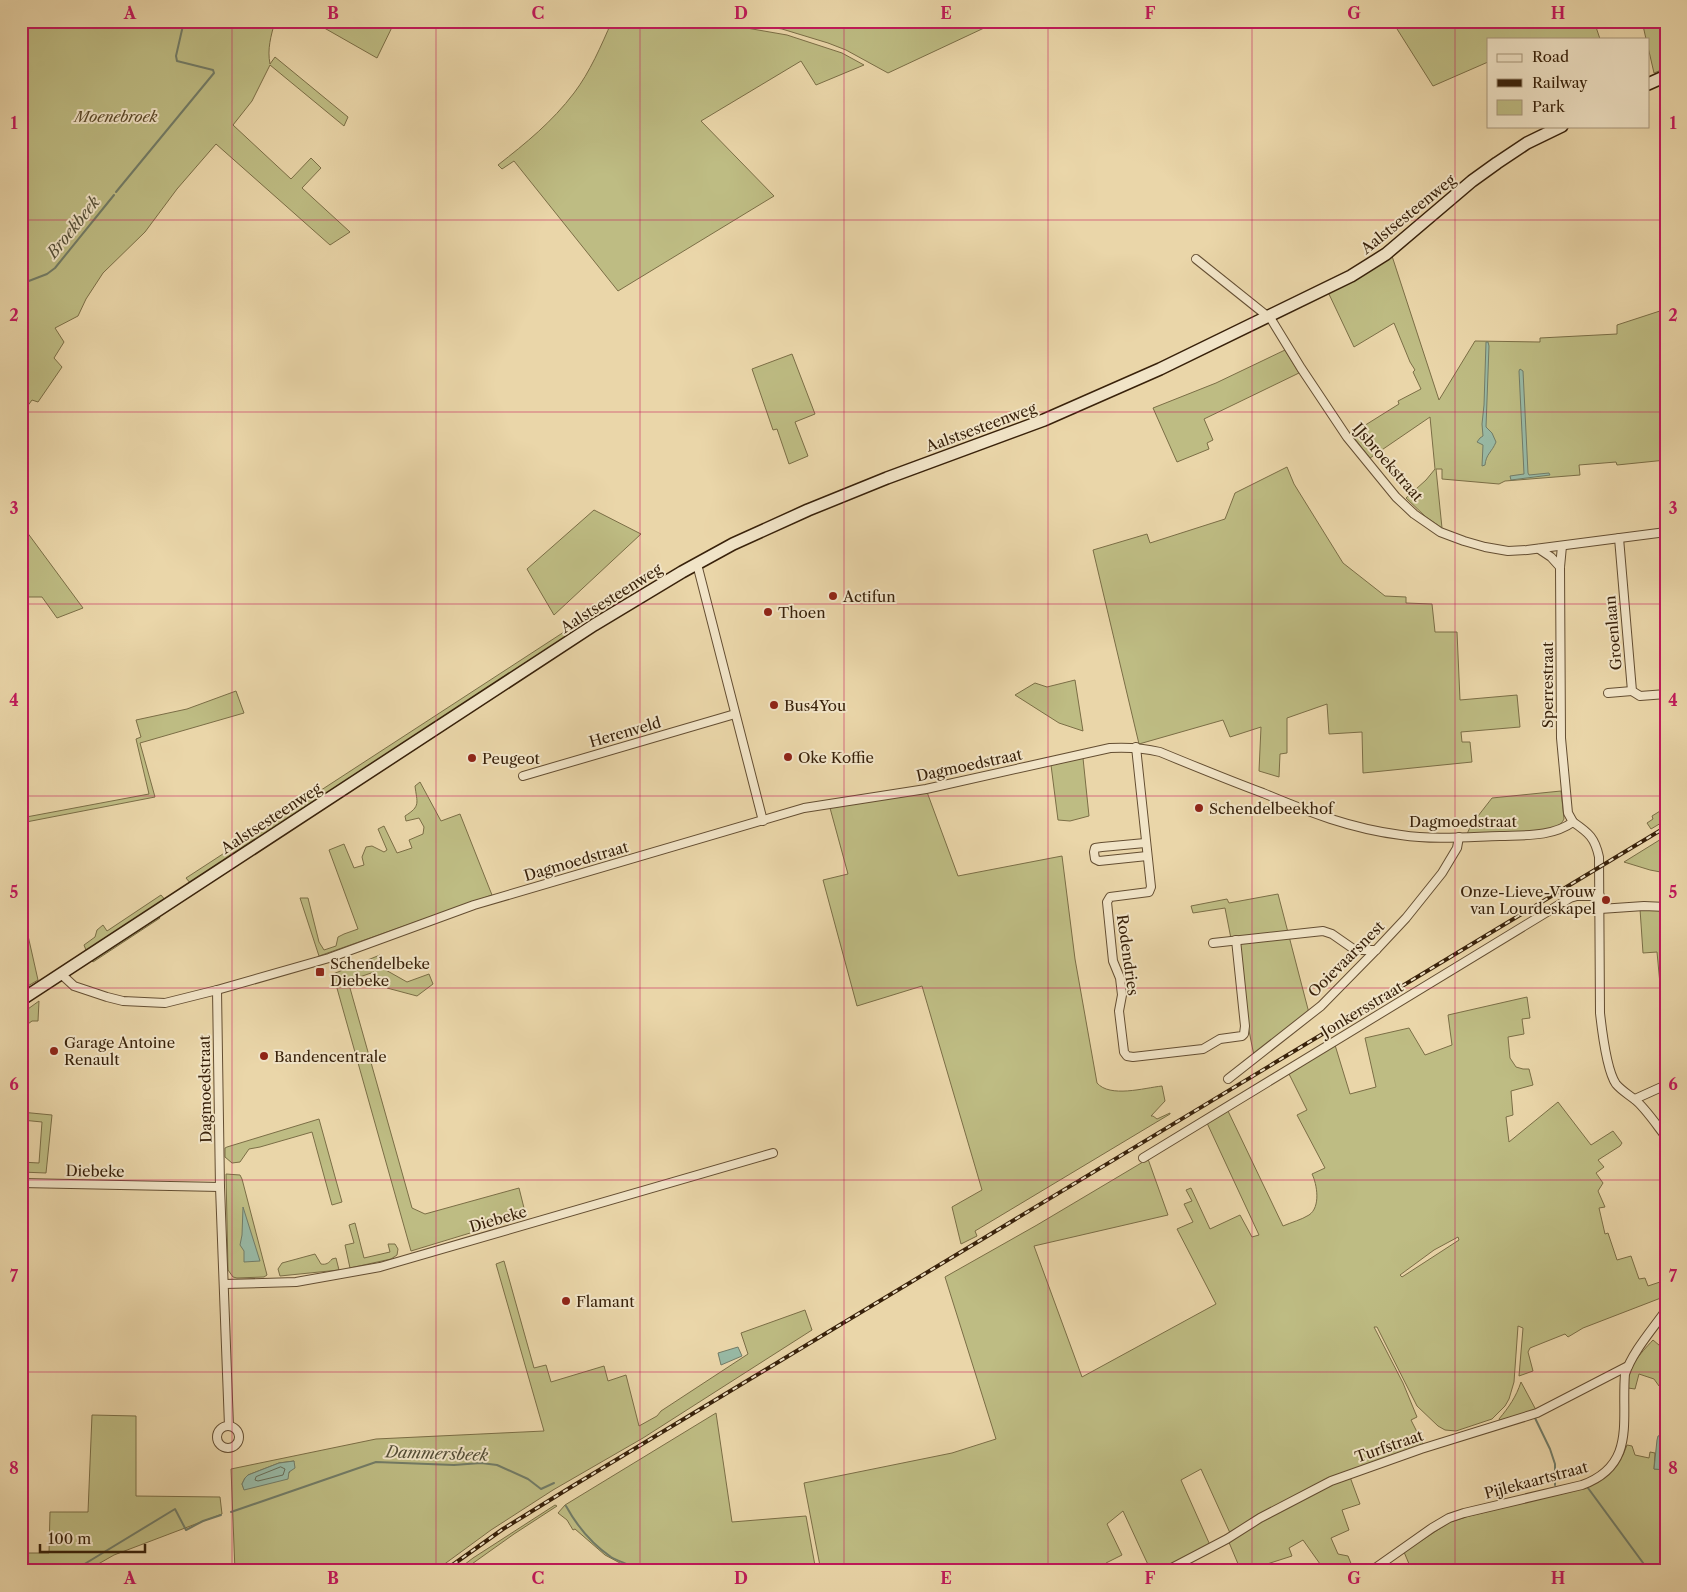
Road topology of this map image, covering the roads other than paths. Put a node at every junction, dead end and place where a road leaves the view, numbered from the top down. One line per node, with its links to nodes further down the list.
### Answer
1 (1666, 76): 2 (main road)
2 (1650, 83)
3 (1558, 128): 5 (main road, Aalstsesteenweg)
4 (1196, 260): 5 (street)
5 (1268, 317): 9 (street, IJsbroekstraat); 10 (main road, Aalstsesteenweg)
6 (1666, 532): 7 (street, IJsbroekstraat)
7 (1619, 538): 8 (street, IJsbroekstraat); 12 (street, Groenlaan)
8 (1562, 546): 9 (street, IJsbroekstraat); 11 (street, Sperrestraat)
9 (1539, 548): 11 (street)
10 (697, 564): 15 (street); 29 (main road, Aalstsesteenweg)
11 (1560, 567): 19 (street, Sperrestraat)
12 (1632, 691): 13 (street); 14 (street)
13 (1608, 693)
14 (1666, 694)
15 (734, 714): 17 (street, Herenveld); 18 (street)
16 (1136, 748): 18 (street, Dagmoedstraat); 20 (street, Dagmoedstraat); 21 (street, Rodendries)
17 (523, 776)
18 (763, 821): 30 (street, Dagmoedstraat)
19 (1573, 822): 20 (street, Dagmoedstraat); 23 (street)
20 (1458, 837): 28 (street, Ooievaarsnest)
21 (1145, 843): 22 (street, Rodendries); 22 (street)
22 (1147, 856): 26 (street, Rodendries)
23 (1600, 896): 25 (street); 37 (street, Jonkersstraat)
24 (1666, 907): 25 (street)
25 (1600, 909): 34 (street)
26 (1236, 940): 27 (street); 28 (street)
27 (1214, 943)
28 (1376, 950): 32 (street, Ooievaarsnest)
29 (61, 974): 30 (street, Dagmoedstraat); 31 (main road, Aalstsesteenweg)
30 (216, 990): 39 (street, Dagmoedstraat)
31 (21, 1000)
32 (1228, 1079)
33 (1666, 1085): 34 (street)
34 (1635, 1099): 35 (street)
35 (1666, 1138)
36 (774, 1153): 40 (street, Diebeke)
37 (1143, 1158)
38 (21, 1183): 39 (street, Diebeke)
39 (220, 1187): 40 (street)
40 (225, 1284): 43 (street)
41 (1666, 1310): 42 (street, Pijlekaartstraat)
42 (1628, 1366): 44 (street, Turfstraat); 45 (street, Pijlekaartstraat)
43 (229, 1426)
44 (1166, 1571)
45 (1371, 1571)

